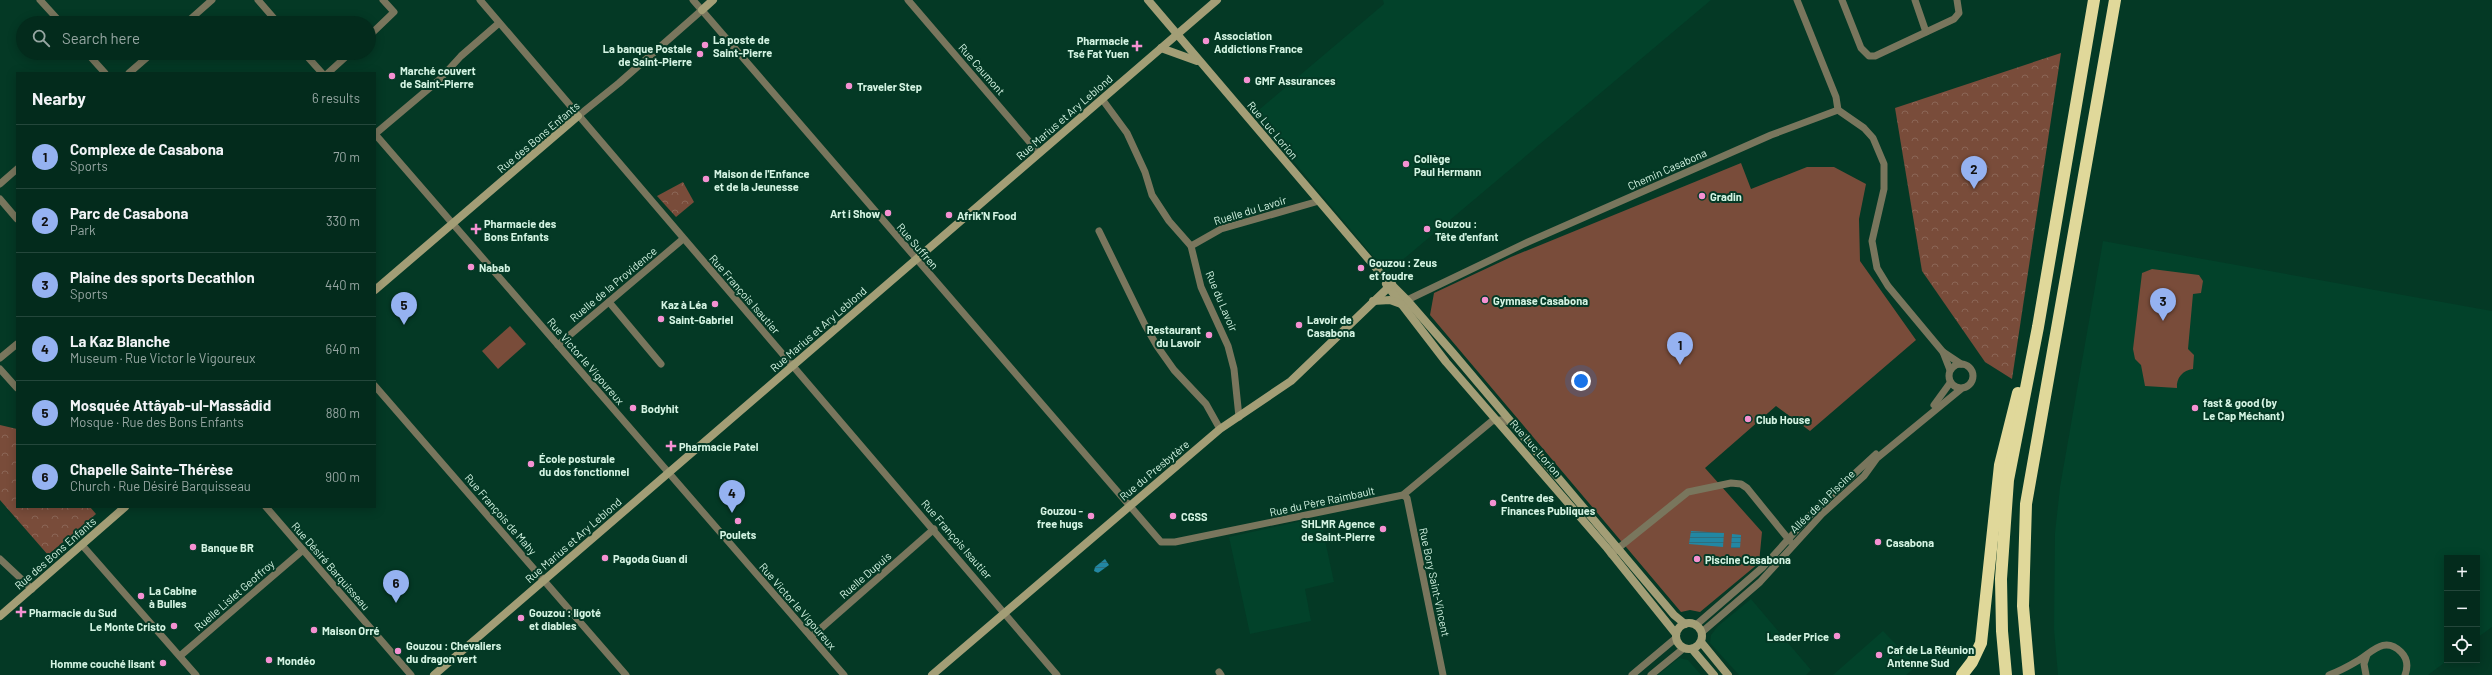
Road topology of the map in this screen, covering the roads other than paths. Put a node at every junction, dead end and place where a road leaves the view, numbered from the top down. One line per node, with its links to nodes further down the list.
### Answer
1 (40, 0): 18 (street)
2 (212, 0): 19 (street)
3 (258, 0): 20 (street)
4 (383, 0): 22 (street)
5 (480, 0): 21 (street, Rue François Isautier)
6 (692, 0): 17 (street, Rue Suffren)
7 (713, 0): 17 (street, Rue des Bons Enfants)
8 (908, 0): 40 (street, Rue Caumont)
9 (1148, 0): 24 (street, Rue Luc Lorion)
10 (1217, 0): 24 (street, Rue Marius et Ary Leblond)
11 (1797, 0): 36 (street)
12 (1842, 0): 23 (street)
13 (1914, 0): 23 (street)
14 (1957, 0): 23 (street)
15 (2094, 0): 56 (highway)
16 (2115, 0): 113 (highway)
17 (702, 10): 37 (street, Rue des Bons Enfants); 50 (street, Rue Suffren)
18 (55, 16)
19 (194, 16)
20 (272, 16)
21 (499, 23): 37 (street, Rue François Isautier); 38 (street)
22 (376, 29)
23 (1926, 32)
24 (1178, 34): 25 (street, Rue Marius et Ary Leblond); 30 (street, Rue Luc Lorion)
25 (1160, 48): 30 (street); 35 (street, Rue Marius et Ary Leblond)
26 (93, 60): 31 (street)
27 (144, 60): 32 (street)
28 (310, 60): 33 (street)
29 (342, 60): 34 (street)
30 (1199, 62): 44 (street, Rue Luc Lorion)
31 (104, 72)
32 (130, 72)
33 (321, 72)
34 (329, 72)
35 (1102, 99): 40 (street, Rue Marius et Ary Leblond); 49 (street, Rue du Lavoir)
36 (1838, 110): 54 (street, Chemin Casabona); 59 (street)
37 (578, 116): 46 (street, Rue des Bons Enfants); 48 (street, Rue François Isautier)
38 (376, 133)
39 (376, 135): 46 (street, Rue Victor le Vigoureux)
40 (1039, 153): 50 (street, Rue Marius et Ary Leblond)
41 (16, 170): 42 (street)
42 (0, 184)
43 (0, 199): 45 (street)
44 (1319, 201): 49 (street, Ruelle du Lavoir); 51 (street, Rue Luc Lorion)
45 (16, 218)
46 (452, 224): 52 (street, Rue des Bons Enfants); 58 (street, Rue Victor le Vigoureux)
47 (1099, 231): 73 (street)
48 (683, 239): 55 (street, Ruelle de la Providence); 63 (street, Rue François Isautier)
49 (1191, 246): 70 (street, Rue du Lavoir)
50 (915, 260): 63 (street, Rue Marius et Ary Leblond); 76 (street, Rue Suffren)
51 (1390, 286): 53 (street, Rue du Presbytère); 54 (street, Rue Luc Lorion)
52 (376, 289)
53 (1373, 301): 54 (street); 70 (street, Rue du Presbytère)
54 (1403, 301): 71 (street, Rue Luc Lorion); 72 (street, Rue Luc Lorion)
55 (609, 302): 58 (street, Ruelle de la Providence); 61 (street)
56 (2038, 327): 111 (highway); 112 (highway)
57 (16, 345): 60 (street)
58 (558, 345): 74 (street, Rue Victor le Vigoureux)
59 (1943, 352): 62 (street); 65 (street)
60 (0, 358)
61 (661, 364)
62 (1961, 364): 65 (street); 69 (street)
63 (792, 366): 74 (street, Rue Marius et Ary Leblond); 79 (street, Rue François Isautier)
64 (0, 369): 67 (street)
65 (1950, 370): 66 (street)
66 (1950, 383): 69 (street); 80 (street, Allée de la Piscine)
67 (16, 387)
68 (376, 387): 86 (street, Rue François de Mahy)
69 (1961, 389): 84 (street, Allée de la Piscine)
70 (1239, 417): 73 (street, Rue du Presbytère)
71 (1497, 420): 72 (street); 75 (street, Rue du Père Raimbault); 83 (street, Rue Luc Lorion)
72 (1510, 422): 83 (street, Rue Luc Lorion)
73 (1220, 429): 76 (street, Rue du Presbytère)
74 (668, 472): 86 (street, Rue Marius et Ary Leblond); 94 (street, Rue Victor le Vigoureux)
75 (1403, 495): 76 (street, Rue du Père Raimbault); 106 (street, Rue Bory Saint-Vincent)
76 (1129, 505): 88 (street, Rue du Presbytère)
77 (123, 508): 81 (street, Rue des Bons Enfants)
78 (267, 508): 82 (street, Rue Désiré Barquisseau)
79 (934, 529): 88 (street, Rue François Isautier); 94 (street, Ruelle Dupuis)
80 (1789, 538): 83 (street); 84 (street); 91 (street, Allée de la Piscine)
81 (82, 545): 87 (street, Rue des Bons Enfants); 98 (street)
82 (303, 550): 98 (street, Ruelle Lislet Geoffroy); 100 (street, Rue Désiré Barquisseau)
83 (1615, 551): 90 (street, Rue Luc Lorion); 93 (street, Rue Luc Lorion)
84 (1785, 552): 92 (street, Allée de la Piscine)
85 (0, 558): 87 (street)
86 (544, 580): 101 (street, Rue Marius et Ary Leblond); 102 (street, Rue François de Mahy)
87 (32, 589): 89 (street, Rue des Bons Enfants)
88 (1004, 612): 104 (street, Rue du Presbytère); 105 (street, Rue François Isautier)
89 (0, 616)
90 (1685, 624): 91 (street); 93 (street)
91 (1696, 625): 92 (street)
92 (1702, 632): 95 (street)
93 (1676, 636): 96 (street); 107 (street)
94 (811, 637): 103 (street, Rue Victor le Vigoureux)
95 (1701, 642): 96 (street); 110 (street)
96 (1688, 648): 108 (street); 109 (street)
97 (2367, 655): 114 (street); 115 (street); 116 (street)
98 (180, 656): 99 (street)
99 (196, 675)
100 (411, 675)
101 (434, 675)
102 (626, 675)
103 (844, 675)
104 (932, 675)
105 (1057, 675)
106 (1443, 675)
107 (1632, 675)
108 (1651, 675)
109 (1714, 675)
110 (1728, 675)
111 (1962, 675)
112 (2006, 675)
113 (2028, 675)
114 (2329, 675)
115 (2366, 675)
116 (2405, 675)

